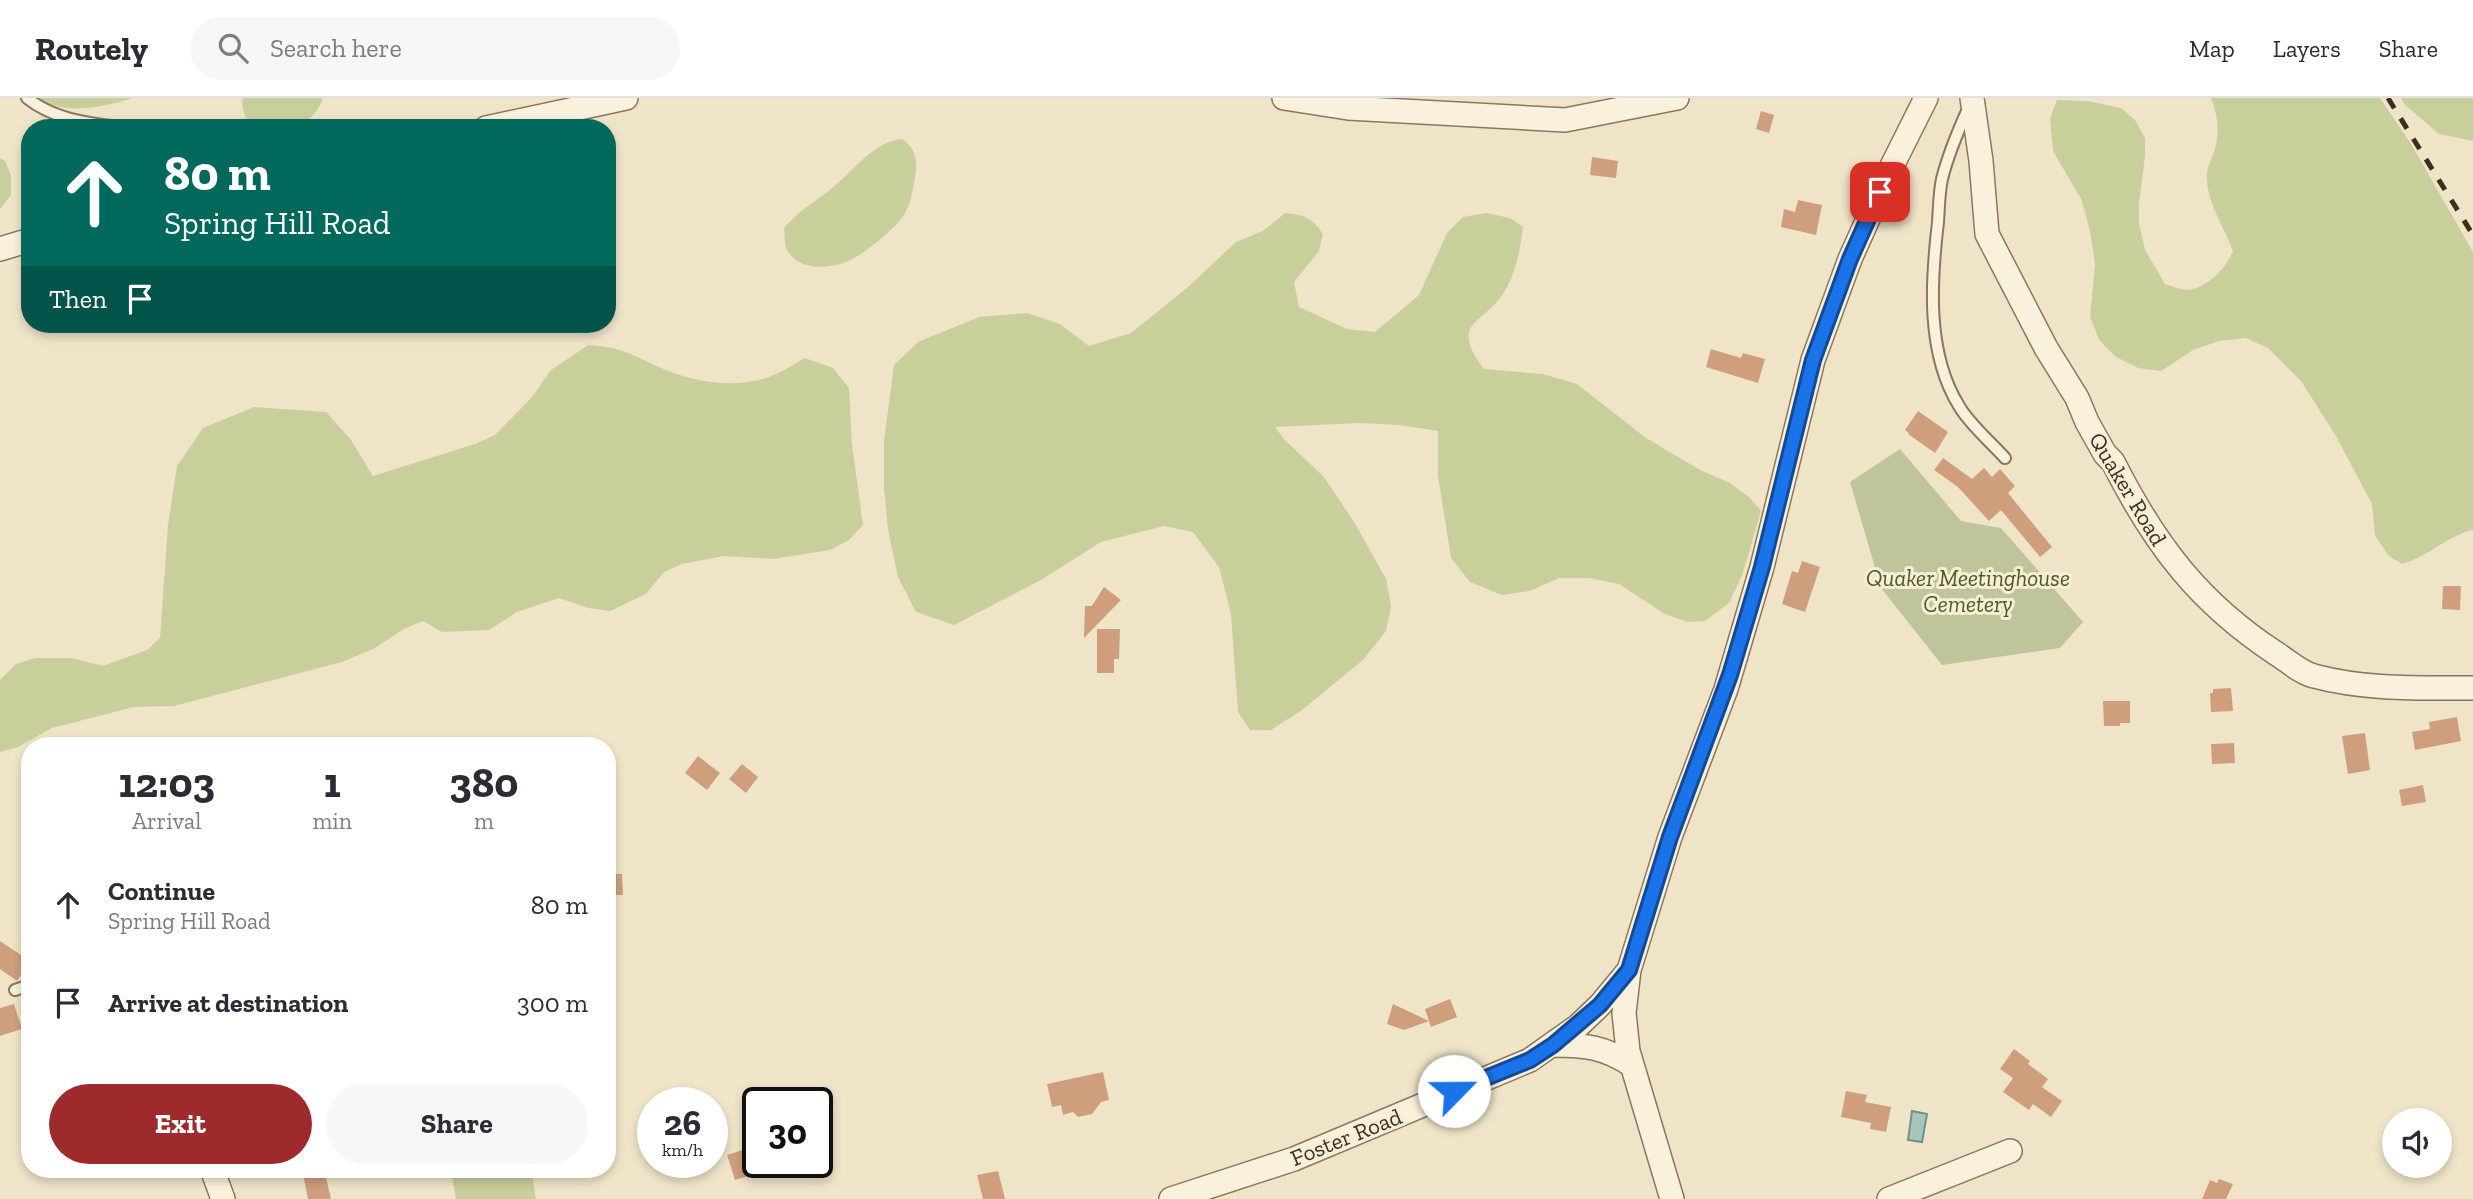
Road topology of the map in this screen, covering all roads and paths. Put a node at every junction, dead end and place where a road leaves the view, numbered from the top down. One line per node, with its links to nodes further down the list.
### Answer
1 (27, 98): 7 (lane)
2 (626, 98): 8 (street)
3 (1284, 98): 4 (street)
4 (1677, 98)
5 (1926, 98): 13 (street)
6 (1972, 99): 11 (lane); 12 (street, Quaker Road)
7 (68, 119)
8 (528, 119)
9 (21, 242): 10 (street)
10 (0, 248)
11 (2005, 458)
12 (2473, 688)
13 (1629, 970): 16 (street, Foster Road); 17 (street)
14 (21, 988): 15 (lane)
15 (15, 990)
16 (1553, 1045): 17 (street); 21 (street, Foster Road)
17 (1632, 1065): 22 (street)
18 (2010, 1152): 23 (street)
19 (215, 1178): 20 (street)
20 (223, 1199)
21 (1171, 1199)
22 (1672, 1199)
23 (1889, 1199)

